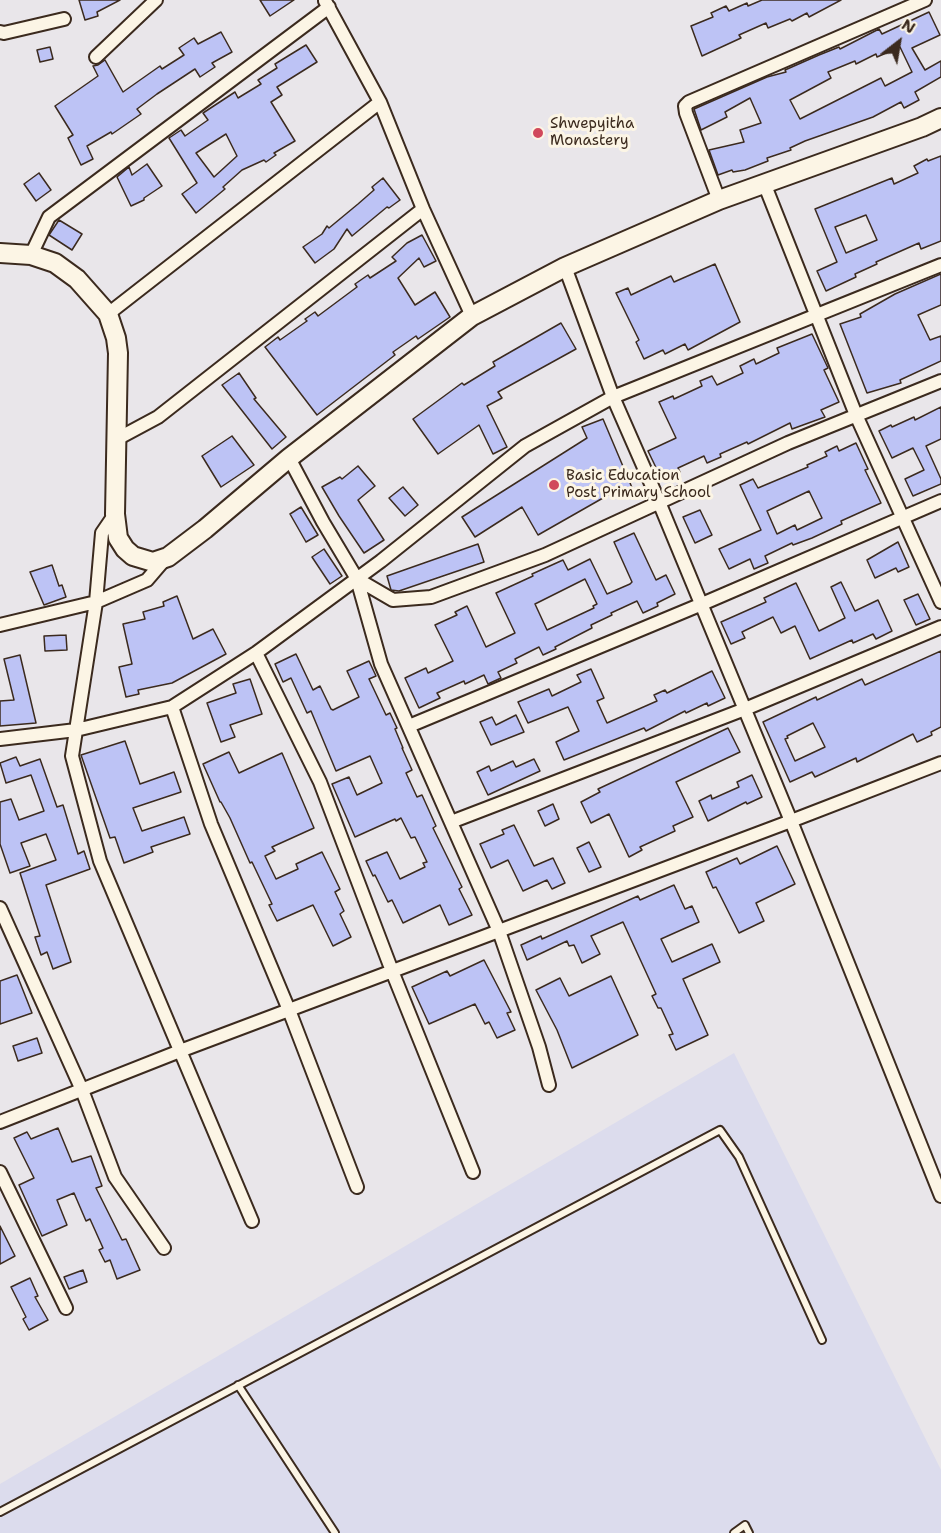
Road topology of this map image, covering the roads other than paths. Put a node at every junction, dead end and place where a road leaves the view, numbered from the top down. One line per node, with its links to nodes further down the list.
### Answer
1 (156, 0): 6 (street)
2 (925, 0): 12 (street)
3 (327, 3): 7 (street); 15 (street)
4 (64, 19): 5 (street)
5 (0, 32)
6 (96, 57)
7 (380, 102): 13 (street); 18 (street)
8 (941, 118): 10 (street)
9 (941, 124): 10 (street)
10 (922, 127): 11 (street)
11 (764, 183): 12 (street); 19 (street)
12 (719, 200): 17 (street)
13 (423, 209): 20 (street); 24 (street)
14 (0, 253): 15 (street)
15 (31, 255): 18 (street)
16 (941, 265): 19 (street)
17 (565, 267): 20 (street); 22 (street)
18 (108, 314): 24 (street)
19 (817, 315): 22 (street); 23 (street)
20 (472, 316): 25 (street)
21 (941, 381): 23 (street)
22 (613, 397): 27 (street); 31 (street)
23 (856, 415): 27 (street); 29 (street)
24 (117, 439): 28 (street)
25 (289, 458): 30 (street); 31 (street)
26 (941, 501): 29 (street)
27 (659, 502): 31 (street); 34 (street)
28 (116, 514): 30 (street); 32 (street)
29 (904, 517): 33 (street); 34 (street)
30 (168, 557): 32 (street)
31 (357, 579): 37 (street); 40 (street)
32 (96, 602): 35 (street); 41 (street)
33 (941, 602)
34 (702, 604): 39 (street); 40 (street)
35 (0, 625)
36 (941, 627): 39 (street)
37 (256, 653): 38 (street); 48 (street)
38 (172, 707): 41 (street); 49 (street)
39 (745, 709): 44 (street); 45 (street)
40 (409, 726): 45 (street)
41 (76, 730): 42 (street); 50 (street)
42 (0, 739)
43 (941, 763): 44 (street)
44 (791, 821): 47 (street); 57 (street)
45 (451, 822): 47 (street)
46 (0, 908): 52 (street)
47 (499, 931): 48 (street); 51 (street)
48 (392, 971): 49 (street); 54 (street)
49 (289, 1010): 50 (street); 56 (street)
50 (180, 1051): 52 (street); 58 (street)
51 (549, 1085)
52 (82, 1090): 53 (street); 59 (street)
53 (0, 1122)
54 (473, 1172)
55 (0, 1173): 60 (street)
56 (357, 1187)
57 (941, 1196)
58 (252, 1221)
59 (164, 1248)
60 (66, 1308)
61 (822, 1340): 62 (lane)
62 (238, 1385): 63 (lane); 64 (lane)
63 (0, 1512)
64 (335, 1533)
65 (734, 1533): 66 (lane)
66 (749, 1533)

